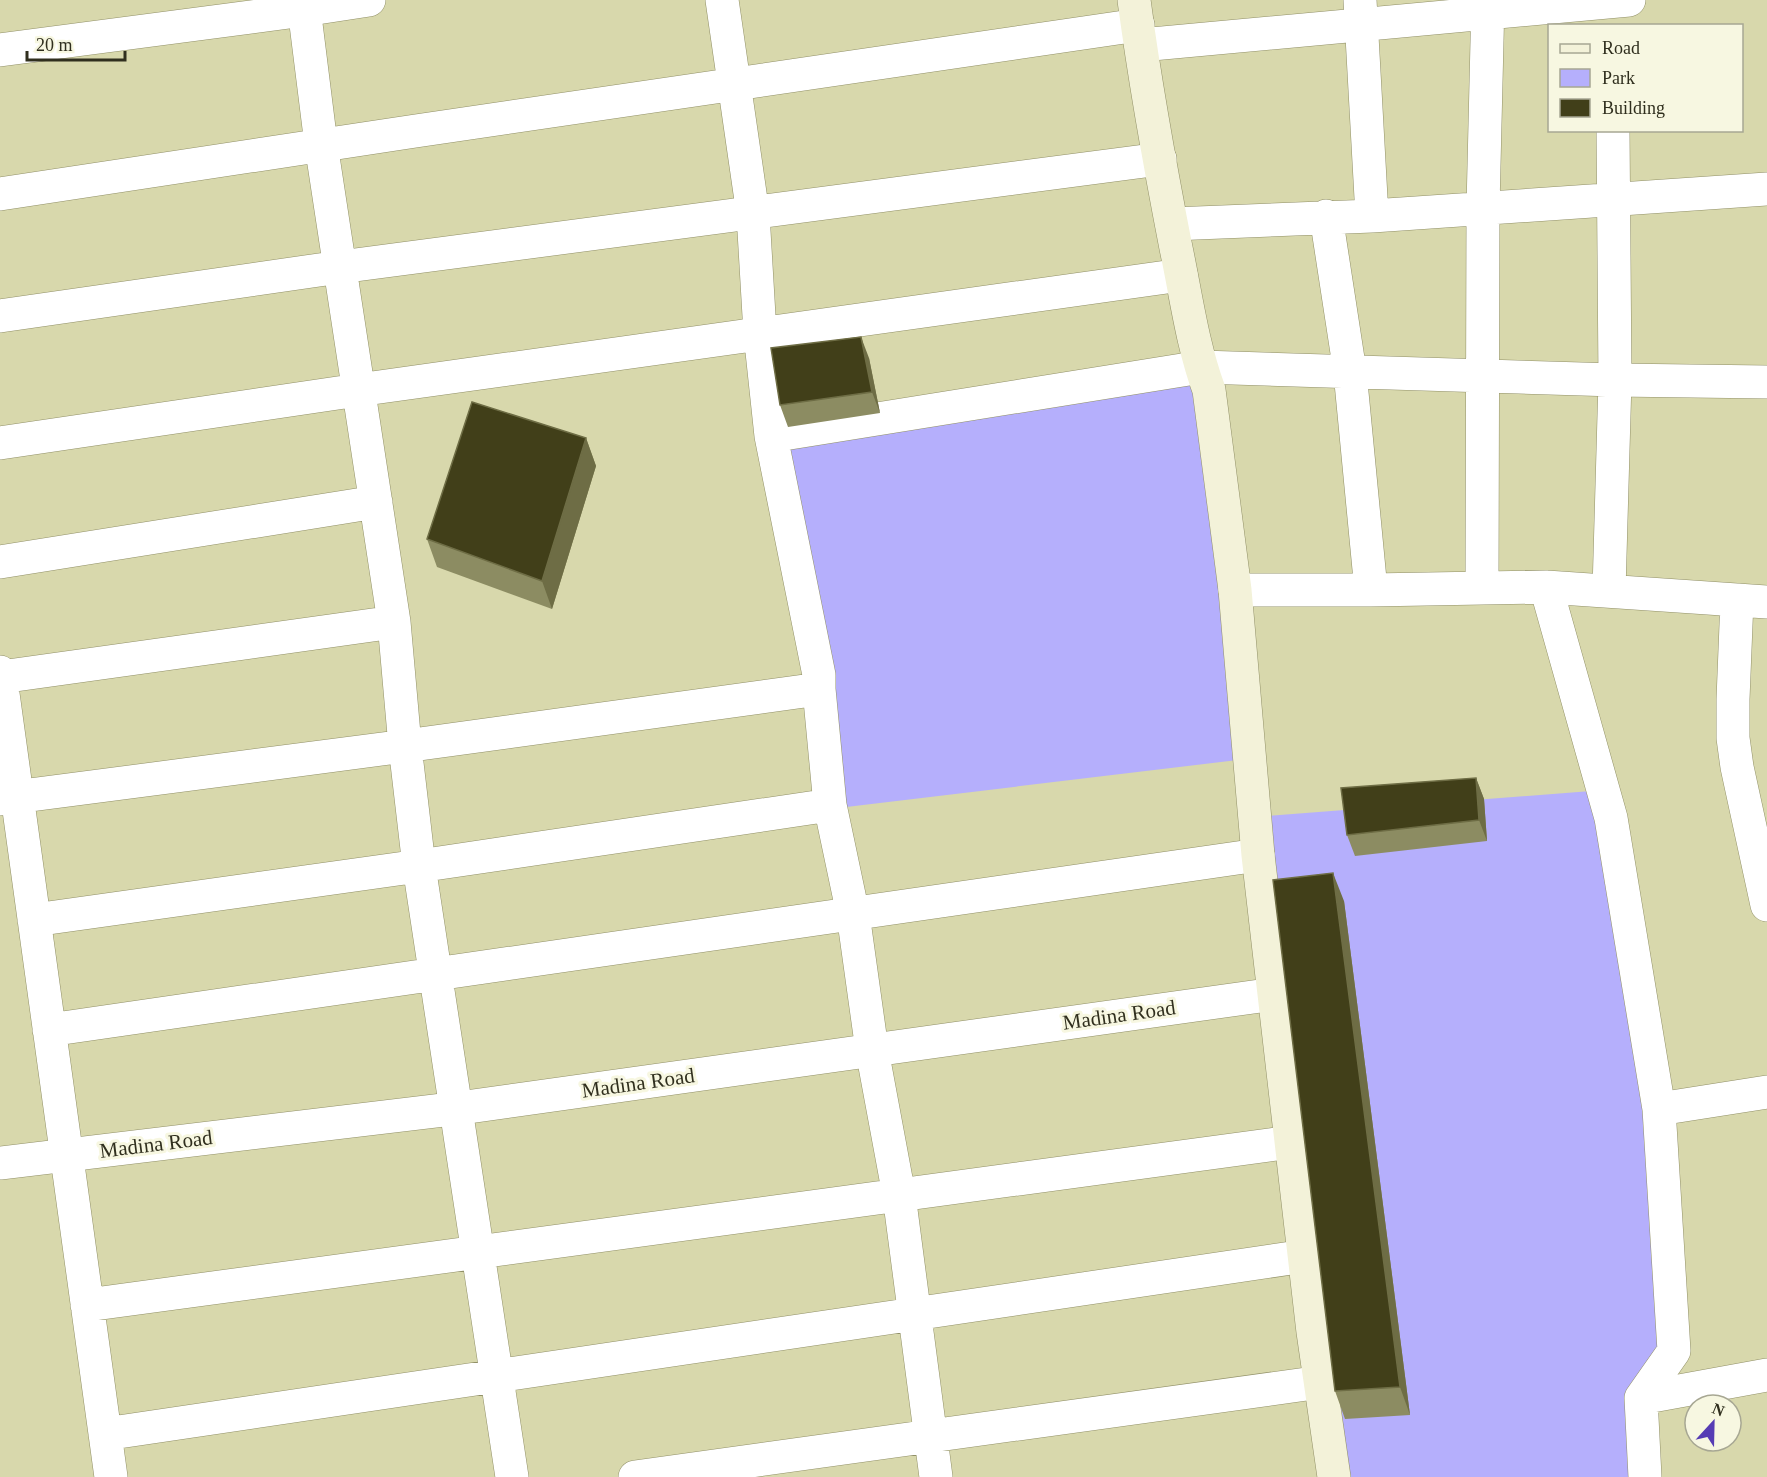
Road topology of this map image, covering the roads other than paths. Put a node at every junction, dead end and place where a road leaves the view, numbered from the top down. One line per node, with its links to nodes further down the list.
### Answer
1 (369, 0): 3 (street)
2 (722, 0): 9 (street)
3 (304, 5): 8 (street); 11 (street)
4 (1488, 6): 5 (street); 6 (street); 16 (street)
5 (1616, 7)
6 (1360, 12): 7 (street); 19 (street)
7 (1138, 23): 9 (street); 12 (main road)
8 (0, 50)
9 (734, 85): 11 (street); 17 (street)
10 (1613, 132): 15 (street)
11 (321, 144): 14 (street); 21 (street)
12 (1160, 159): 17 (street); 20 (main road)
13 (1767, 189): 15 (street)
14 (0, 194)
15 (1614, 200): 16 (street); 28 (street)
16 (1483, 207): 19 (street); 27 (street)
17 (753, 214): 21 (street); 24 (street)
18 (1326, 216): 19 (street); 20 (street); 26 (street)
19 (1372, 216)
20 (1172, 224): 22 (main road)
21 (340, 267): 23 (street); 30 (street)
22 (1181, 274): 24 (street); 25 (main road)
23 (0, 316)
24 (760, 333): 30 (street); 31 (street)
25 (1201, 367): 26 (street); 31 (street); 37 (main road)
26 (1350, 372): 27 (street); 38 (street)
27 (1482, 376): 28 (street); 36 (street)
28 (1615, 380): 29 (street); 39 (street)
29 (1767, 382)
30 (358, 390): 32 (street); 33 (street)
31 (771, 436): 44 (street)
32 (0, 443)
33 (376, 502): 34 (street); 41 (street)
34 (0, 562)
35 (1546, 587): 36 (street); 39 (street); 59 (street)
36 (1482, 588): 38 (street)
37 (1235, 590): 38 (street); 48 (main road)
38 (1371, 590)
39 (1609, 591): 40 (street)
40 (1752, 601): 50 (street)
41 (394, 622): 43 (street); 45 (street)
42 (0, 672): 43 (street)
43 (1, 677): 46 (street)
44 (819, 689): 45 (street); 47 (street)
45 (405, 746): 46 (street); 49 (street)
46 (8, 797): 52 (street)
47 (830, 805): 49 (street); 51 (street)
48 (1258, 855): 51 (street); 54 (main road)
49 (419, 866): 52 (street); 53 (street)
50 (1767, 905)
51 (853, 914): 53 (street); 56 (street)
52 (34, 920): 55 (street)
53 (435, 975): 55 (street); 58 (street)
54 (1274, 994): 56 (street, Madina Road); 60 (main road)
55 (49, 1030): 61 (street)
56 (872, 1050): 58 (street, Madina Road); 63 (street)
57 (1767, 1092): 59 (street)
58 (456, 1108): 61 (street, Madina Road); 64 (street)
59 (1659, 1109): 71 (street)
60 (1291, 1142): 63 (street); 65 (main road)
61 (66, 1155): 62 (street, Madina Road); 66 (street)
62 (0, 1163)
63 (899, 1195): 64 (street); 67 (street)
64 (478, 1252): 66 (street); 69 (street)
65 (1305, 1256): 67 (street); 70 (main road)
66 (87, 1305): 72 (street)
67 (915, 1314): 69 (street); 73 (street)
68 (1767, 1375): 71 (street)
69 (496, 1376): 72 (street); 75 (street)
70 (1321, 1382): 73 (street); 78 (main road)
71 (1641, 1398): 79 (street)
72 (105, 1434): 74 (street)
73 (930, 1436): 76 (street); 77 (street)
74 (111, 1477)
75 (512, 1477)
76 (635, 1477)
77 (936, 1477)
78 (1334, 1477)
79 (1645, 1477)

